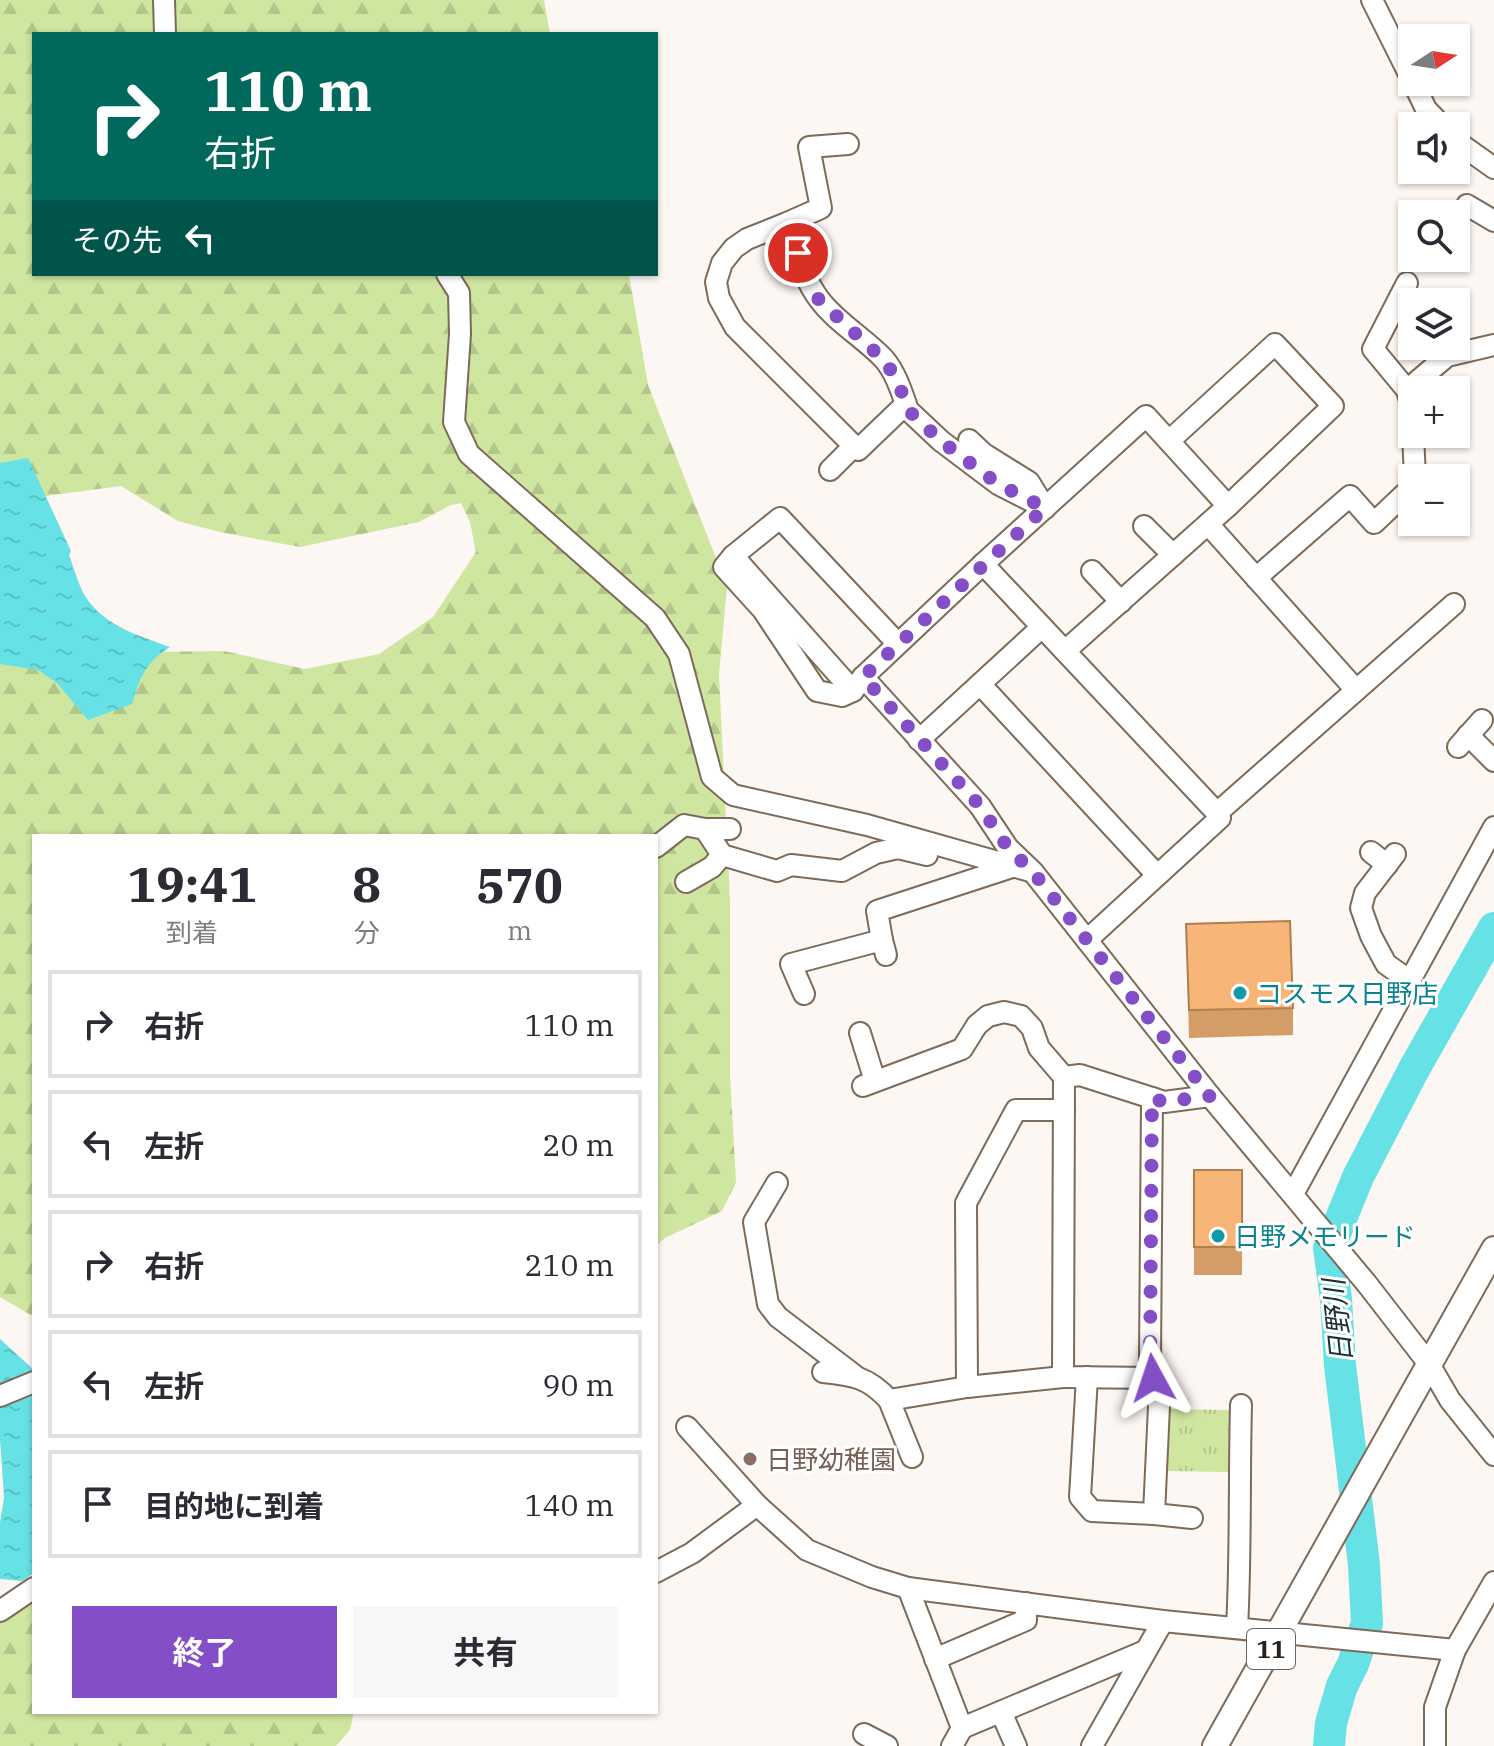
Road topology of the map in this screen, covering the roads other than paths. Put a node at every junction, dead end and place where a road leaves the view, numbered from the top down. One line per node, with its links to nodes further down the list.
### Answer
1 (164, 0): 3 (street)
2 (1372, 0): 4 (street)
3 (165, 32)
4 (1398, 53)
5 (848, 144): 10 (street)
6 (1470, 151): 7 (street)
7 (1494, 168)
8 (1470, 207): 9 (street)
9 (1494, 221)
10 (787, 223): 16 (street); 19 (street)
11 (448, 276): 46 (street)
12 (1407, 283): 15 (street)
13 (1494, 345): 14 (street)
14 (1430, 376)
15 (1398, 383)
16 (906, 404): 19 (street); 23 (street)
17 (969, 440): 23 (street)
18 (1169, 441): 22 (street); 22 (street); 23 (street)
19 (854, 446): 20 (street)
20 (830, 470)
21 (1398, 500): 29 (street)
22 (1228, 506): 24 (street)
23 (1045, 508): 27 (street)
24 (1208, 524): 26 (street); 29 (street)
25 (1144, 526): 26 (street)
26 (1173, 555): 30 (street)
27 (983, 564): 32 (street); 33 (street)
28 (1092, 571): 30 (street)
29 (1256, 578): 37 (street)
30 (1121, 602): 34 (street)
31 (1454, 604): 37 (street)
32 (1042, 627): 34 (street); 36 (street)
33 (898, 644): 35 (street); 35 (street)
34 (1065, 651): 41 (street)
35 (858, 684): 39 (street)
36 (980, 684): 39 (street); 50 (street)
37 (1356, 690): 41 (street)
38 (1469, 734): 40 (street)
39 (919, 740): 49 (street)
40 (1494, 761)
41 (1217, 813): 50 (street)
42 (1494, 827): 53 (street)
43 (705, 829): 44 (street); 45 (street); 47 (street)
44 (730, 829)
45 (658, 845)
46 (939, 845): 47 (street); 49 (street)
47 (722, 855): 51 (street)
48 (1384, 857): 53 (street)
49 (1024, 869): 52 (street); 54 (street)
50 (1157, 875): 52 (street)
51 (686, 882)
52 (1087, 940): 57 (street)
53 (1410, 981): 61 (street)
54 (804, 994)
55 (860, 1033): 56 (street)
56 (1064, 1077): 58 (street); 59 (street)
57 (1210, 1096): 58 (street); 61 (street)
58 (1152, 1098): 68 (street)
59 (1064, 1110): 66 (street); 70 (street)
60 (777, 1183): 65 (street)
61 (1293, 1194): 63 (street)
62 (1494, 1249): 63 (main road, 11)
63 (1429, 1364): 75 (street); 88 (main road, 11)
64 (823, 1372): 65 (street)
65 (854, 1375): 72 (street)
66 (1063, 1377): 67 (street); 70 (street)
67 (1087, 1377): 68 (street); 78 (street)
68 (1153, 1378): 78 (street)
69 (32, 1383): 71 (street)
70 (967, 1387): 72 (street)
71 (0, 1396)
72 (889, 1400): 76 (street)
73 (1241, 1405): 87 (street)
74 (687, 1427): 77 (street)
75 (1494, 1455)
76 (912, 1457)
77 (757, 1505): 80 (street); 82 (street)
78 (1154, 1514): 79 (street)
79 (1192, 1518)
80 (658, 1571)
81 (1494, 1582): 89 (street)
82 (908, 1588): 84 (street); 91 (street)
83 (32, 1589): 85 (street)
84 (1026, 1603): 86 (street); 91 (street)
85 (0, 1611)
86 (1163, 1621): 87 (street); 90 (street)
87 (1237, 1628): 88 (street)
88 (1280, 1633): 89 (street); 98 (main road, 11)
89 (1455, 1650): 99 (street)
90 (1145, 1651): 92 (street); 97 (street)
91 (935, 1659): 94 (street)
92 (1001, 1712): 94 (street); 96 (street)
93 (864, 1734): 95 (street)
94 (957, 1737)
95 (887, 1746)
96 (1016, 1746)
97 (1092, 1746)
98 (1215, 1746)
99 (1435, 1746)

